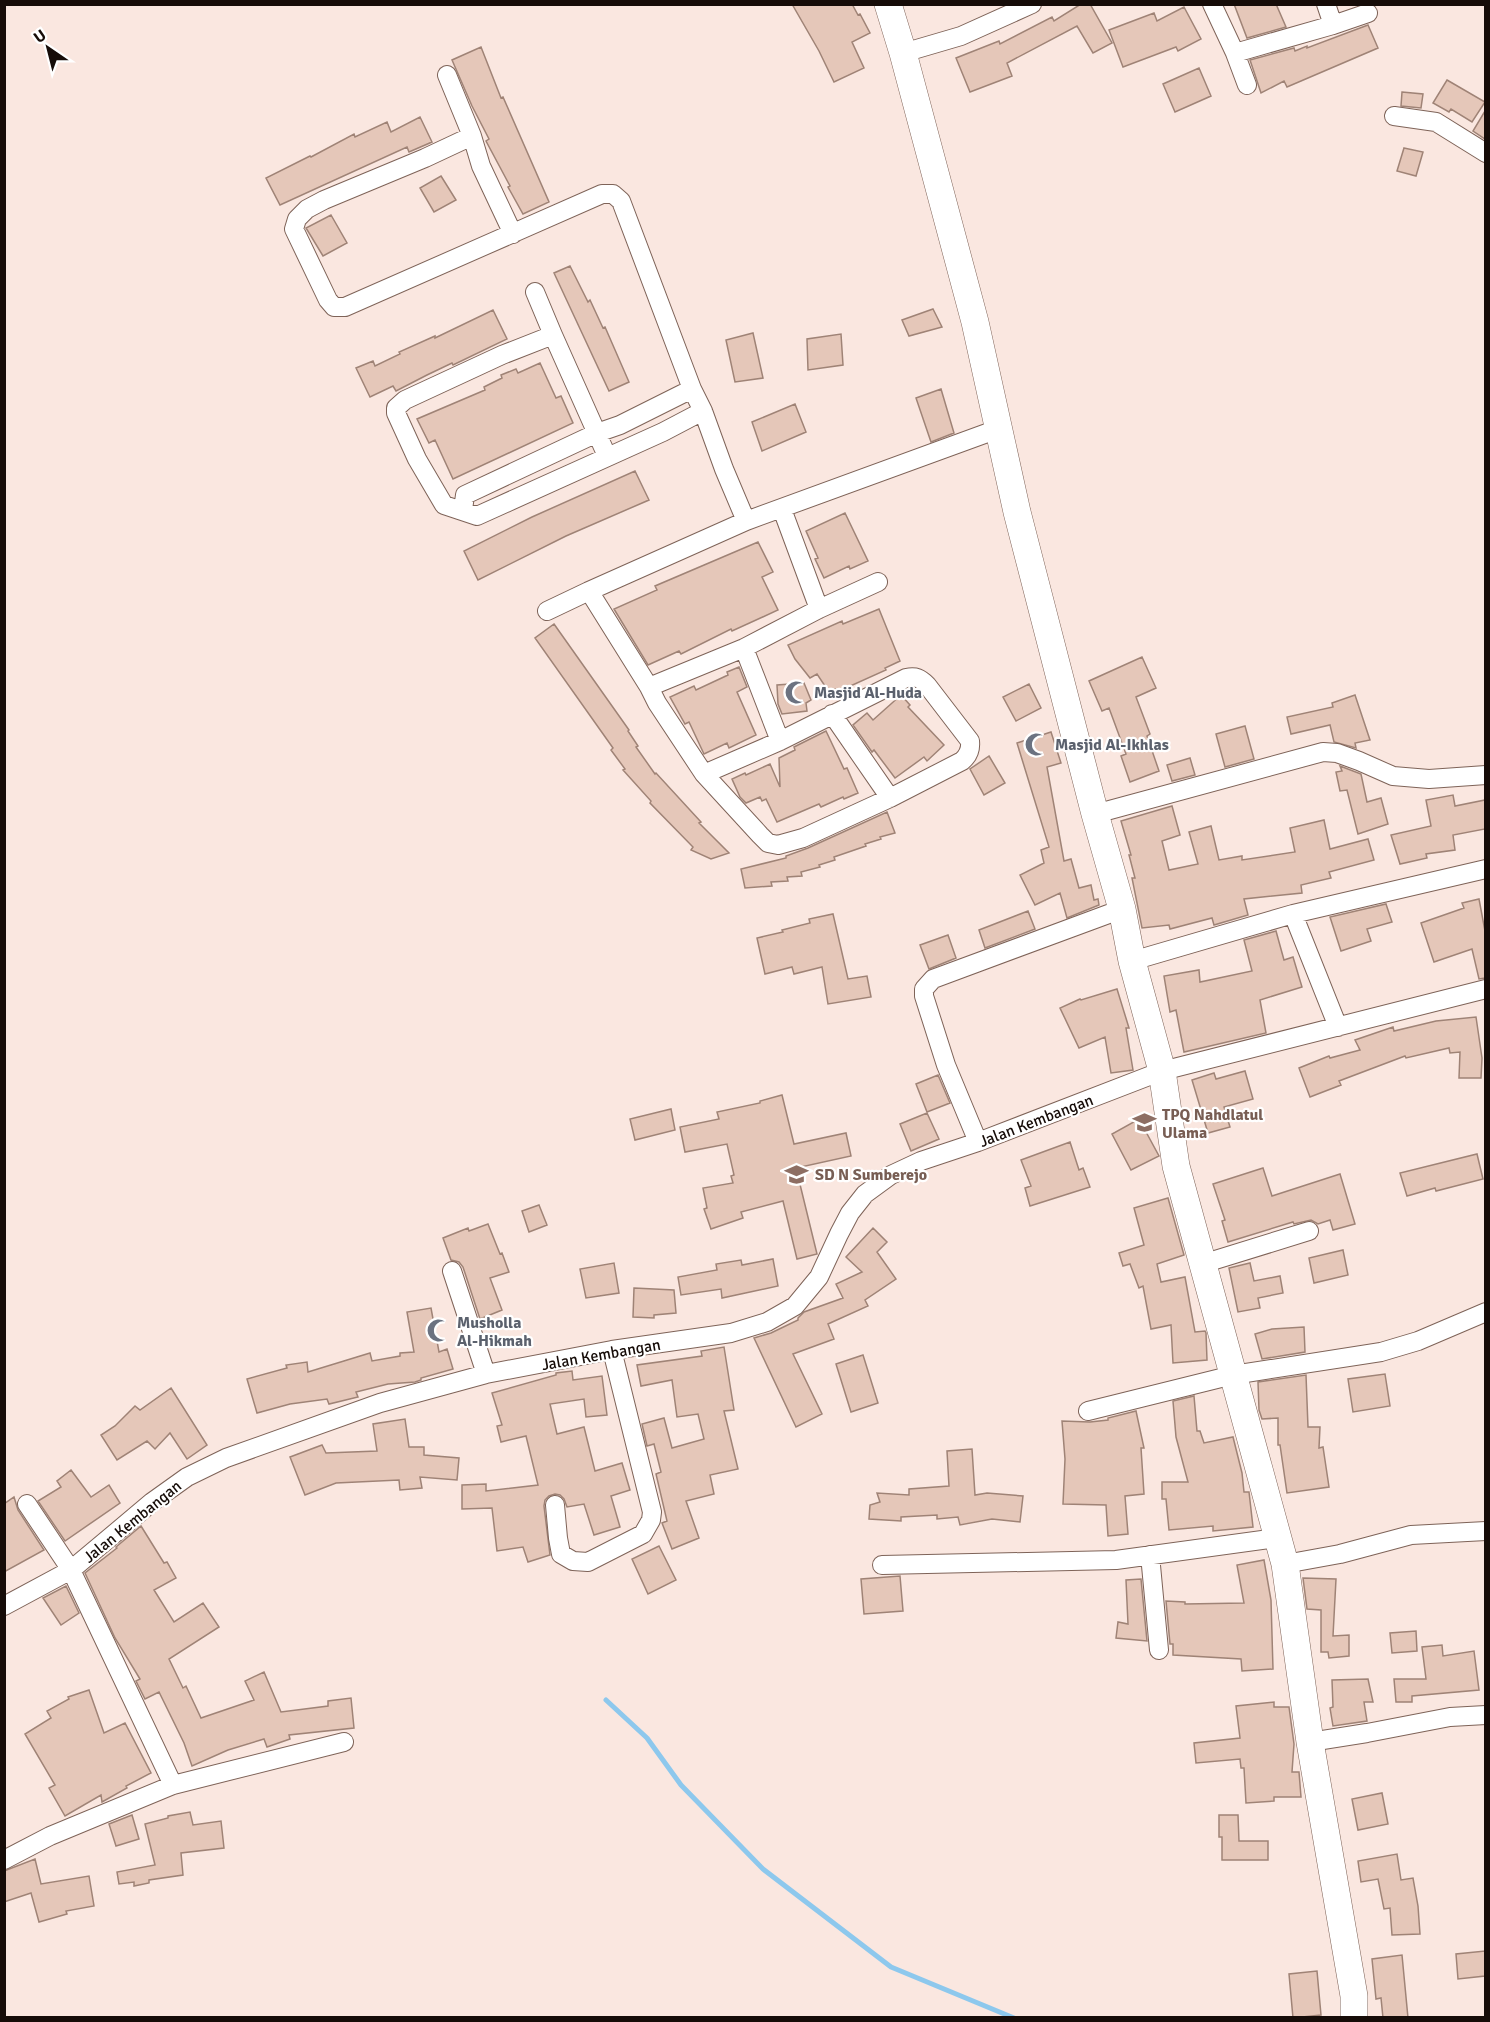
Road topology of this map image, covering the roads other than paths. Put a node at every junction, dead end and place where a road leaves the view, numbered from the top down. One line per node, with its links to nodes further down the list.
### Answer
1 (888, 4): 7 (street)
2 (1032, 4): 7 (street)
3 (1212, 4): 8 (street)
4 (1326, 4): 6 (street)
5 (1368, 13): 6 (street)
6 (1333, 25): 8 (street)
7 (903, 53): 19 (street)
8 (1235, 53): 10 (street)
9 (447, 75): 12 (street)
10 (1247, 85)
11 (1394, 116): 13 (street)
12 (472, 136): 14 (street); 14 (street)
13 (1485, 153)
14 (513, 234): 17 (street)
15 (535, 292): 16 (street)
16 (554, 335): 20 (street); 23 (street)
17 (692, 389): 18 (street); 20 (street)
18 (703, 411): 21 (street); 24 (street)
19 (998, 429): 22 (street); 36 (street)
20 (597, 433): 21 (street); 23 (street)
21 (607, 456): 23 (street)
22 (782, 509): 24 (street); 27 (street)
23 (463, 510)
24 (746, 521): 26 (street)
25 (878, 582): 27 (street)
26 (589, 591): 28 (street); 30 (street)
27 (819, 609): 29 (street)
28 (547, 611)
29 (744, 648): 30 (street); 32 (street)
30 (649, 687): 33 (street)
31 (832, 714): 32 (street); 35 (street); 35 (street)
32 (780, 741): 33 (street)
33 (704, 774): 35 (street)
34 (1485, 775): 36 (street)
35 (890, 798)
36 (1095, 814): 38 (street)
37 (1485, 869): 39 (street)
38 (1122, 909): 40 (street); 44 (street)
39 (1293, 914): 40 (street); 42 (street)
40 (1132, 961): 43 (street)
41 (1485, 989): 42 (street, Jalan Kembangan)
42 (1338, 1027): 43 (street, Jalan Kembangan)
43 (1162, 1071): 44 (street, Jalan Kembangan); 46 (street)
44 (978, 1142): 49 (street, Jalan Kembangan)
45 (1309, 1231): 46 (street)
46 (1202, 1264): 51 (street)
47 (452, 1271): 50 (street)
48 (1485, 1312): 51 (street)
49 (612, 1350): 50 (street, Jalan Kembangan); 54 (street)
50 (486, 1374): 60 (street, Jalan Kembangan)
51 (1233, 1375): 52 (street); 56 (street)
52 (1088, 1411)
53 (27, 1504): 60 (street)
54 (555, 1505)
55 (1485, 1531): 58 (street)
56 (1277, 1538): 57 (street); 58 (street)
57 (1150, 1555): 59 (street); 62 (street)
58 (1285, 1564): 65 (street)
59 (882, 1565)
60 (71, 1570): 61 (street, Jalan Kembangan); 66 (street)
61 (4, 1606)
62 (1159, 1650)
63 (1485, 1715): 65 (street)
64 (344, 1742): 66 (street)
65 (1310, 1742): 68 (street)
66 (173, 1785): 67 (street)
67 (4, 1860)
68 (1354, 2018)

